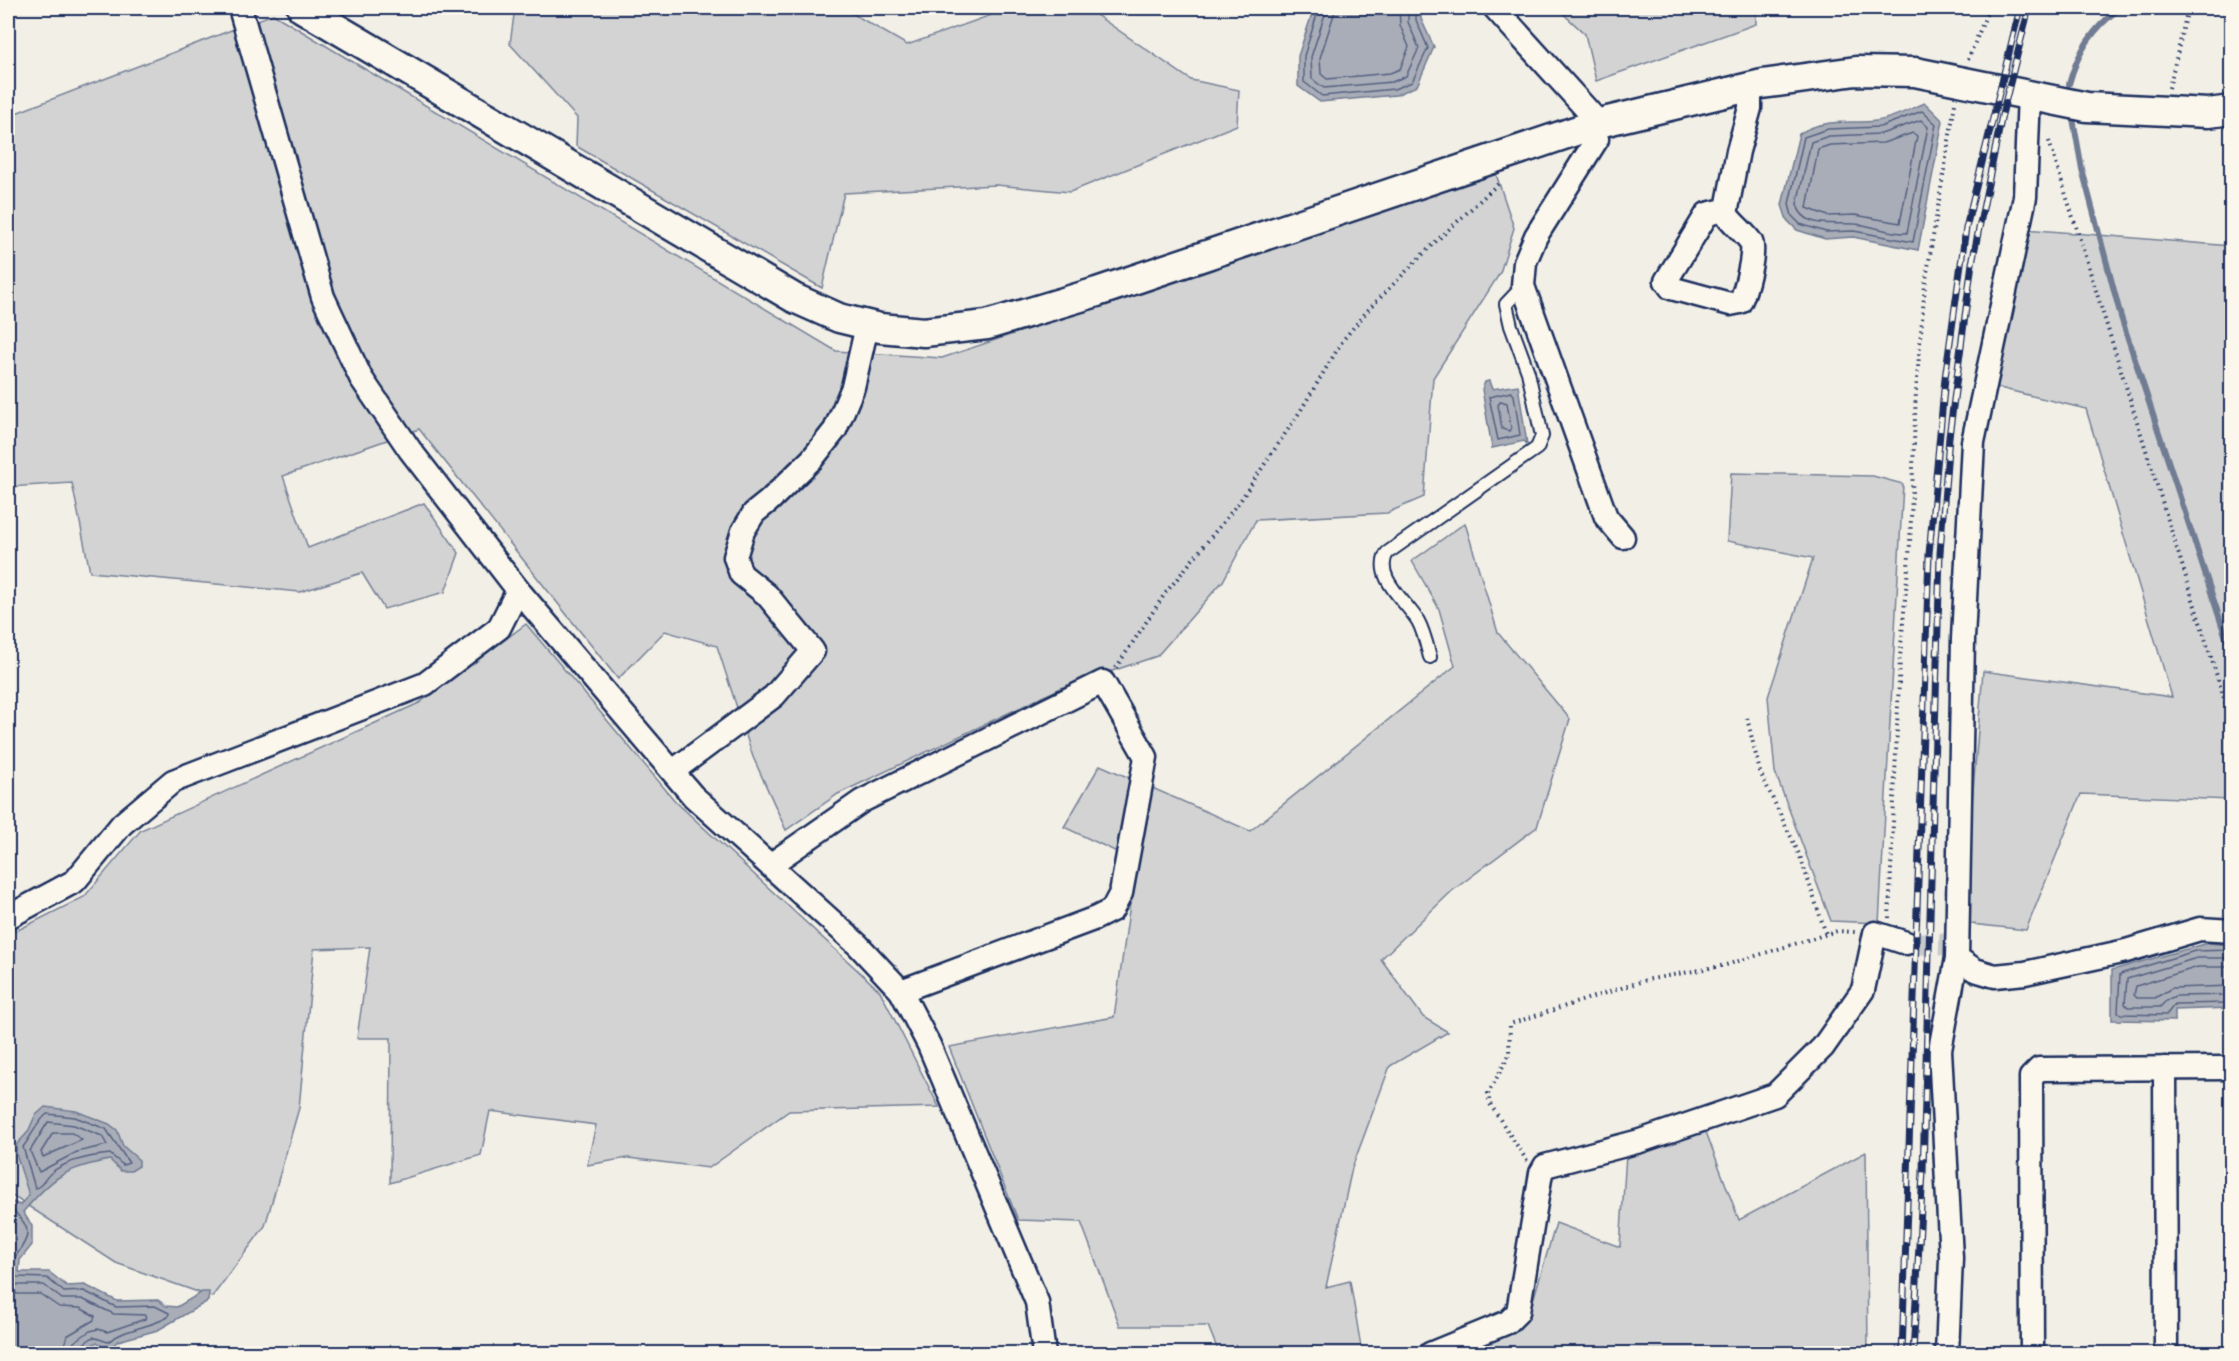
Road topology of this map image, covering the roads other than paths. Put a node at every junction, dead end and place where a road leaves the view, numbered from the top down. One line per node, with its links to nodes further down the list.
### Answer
1 (240, 8): 12 (street)
2 (302, 8): 10 (street)
3 (1496, 8): 7 (street)
4 (1750, 88): 5 (street); 7 (street); 8 (street)
5 (2040, 96): 6 (street); 19 (street)
6 (2232, 110)
7 (1596, 124): 9 (street); 10 (street)
8 (1725, 214)
9 (1523, 286): 11 (street); 13 (lane)
10 (867, 326): 14 (street)
11 (1623, 537)
12 (518, 590): 14 (street); 16 (street)
13 (1430, 657)
14 (673, 771): 15 (street)
15 (770, 865): 20 (street); 20 (street)
16 (8, 917)
17 (2232, 931): 19 (street)
18 (1889, 938): 24 (street)
19 (1957, 958): 25 (street)
20 (901, 991): 23 (street)
21 (2165, 1068): 22 (street); 26 (street); 27 (street)
22 (2232, 1068)
23 (1044, 1353)
24 (1430, 1353)
25 (1947, 1353)
26 (2032, 1353)
27 (2166, 1353)

